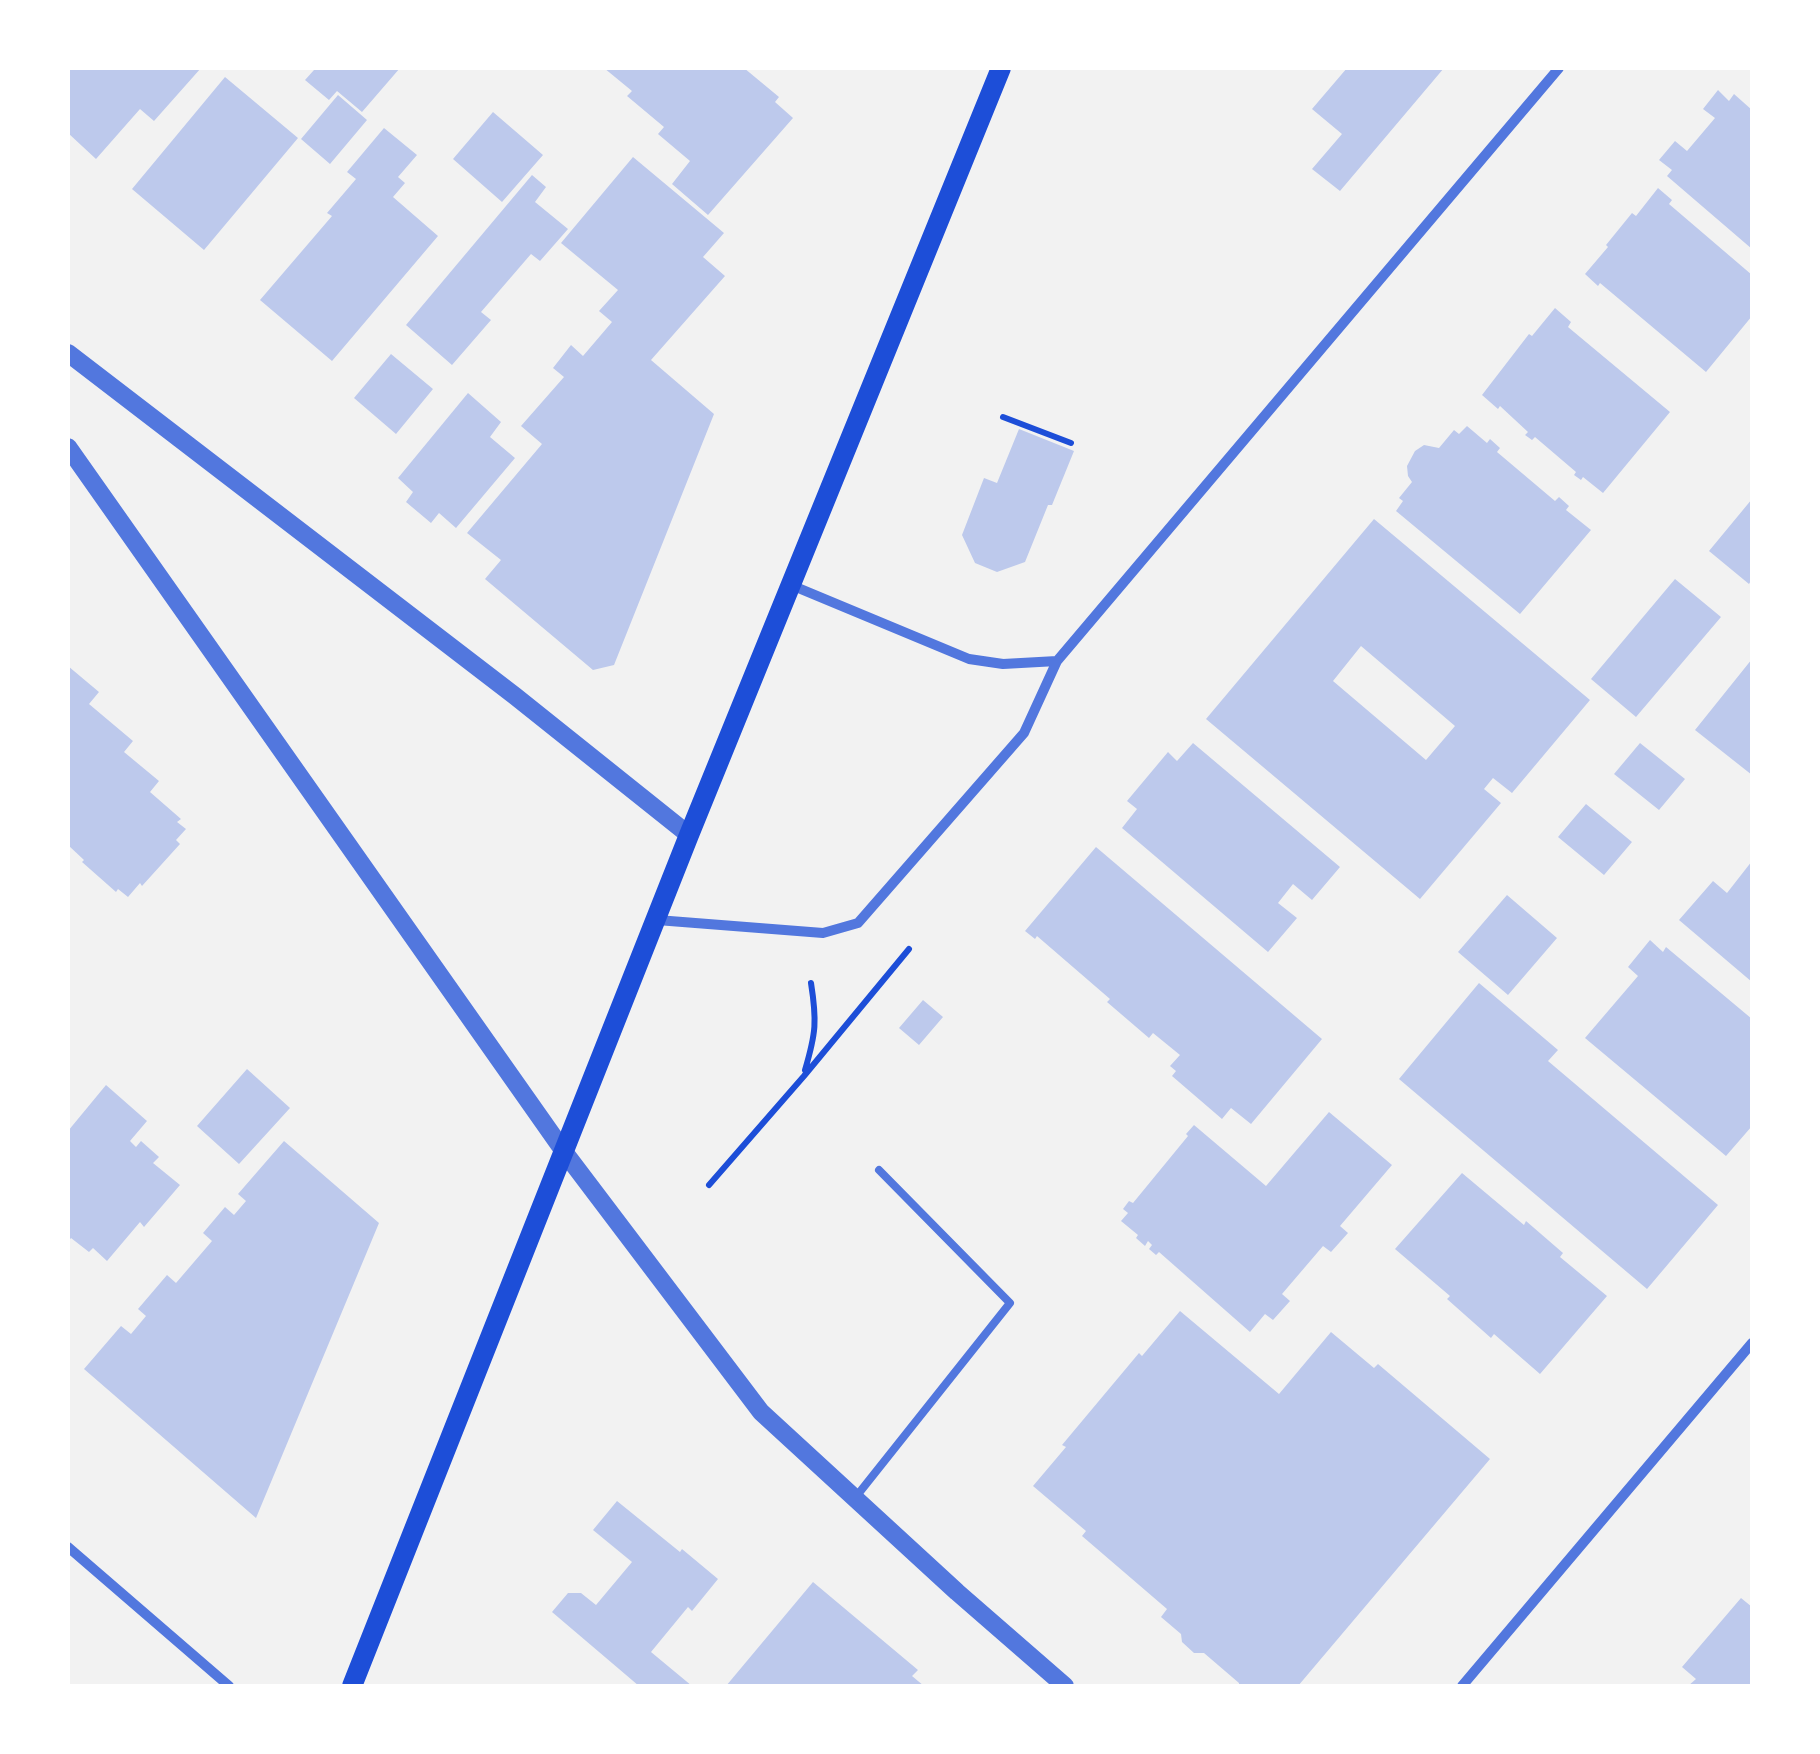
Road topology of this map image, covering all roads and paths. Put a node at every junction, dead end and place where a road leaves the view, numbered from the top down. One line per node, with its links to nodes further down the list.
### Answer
1 (1001, 68): 7 (main road)
2 (1558, 68): 8 (street)
3 (68, 353): 9 (street)
4 (1003, 417): 5 (path)
5 (1071, 443)
6 (68, 447): 14 (street)
7 (791, 585): 8 (street); 9 (main road)
8 (1057, 661): 10 (street)
9 (689, 835): 10 (main road)
10 (656, 920): 14 (main road)
11 (910, 948): 13 (path)
12 (811, 983): 13 (path)
13 (804, 1076): 16 (path)
14 (565, 1153): 18 (street); 21 (main road)
15 (878, 1170): 18 (lane)
16 (709, 1185)
17 (1752, 1343): 23 (street)
18 (854, 1498): 22 (street)
19 (68, 1547): 20 (street)
20 (229, 1686)
21 (352, 1686)
22 (1065, 1686)
23 (1462, 1686)

